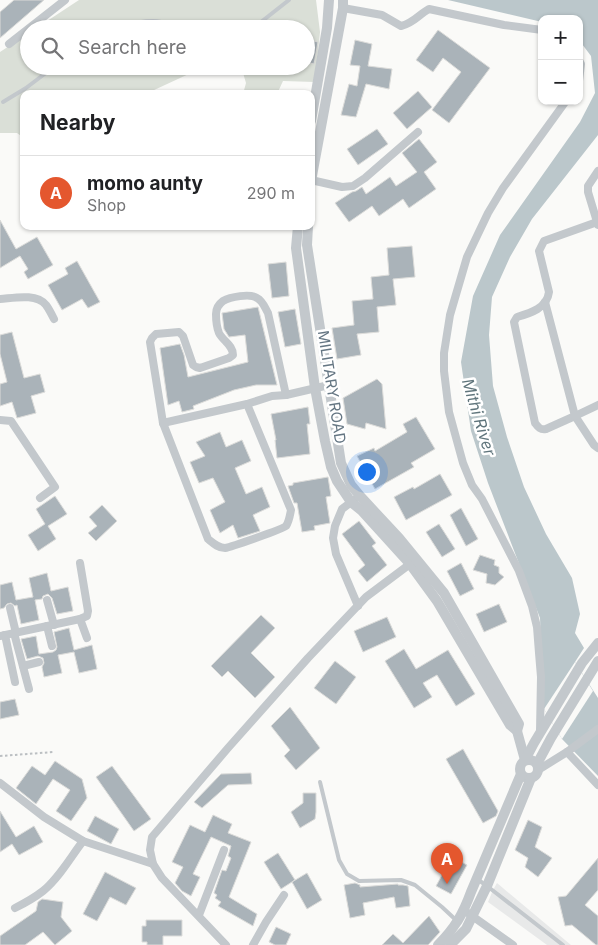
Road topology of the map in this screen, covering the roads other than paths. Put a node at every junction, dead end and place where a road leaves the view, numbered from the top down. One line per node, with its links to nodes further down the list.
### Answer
1 (65, 0): 5 (street)
2 (289, 0): 6 (lane)
3 (329, 0): 13 (street)
4 (343, 4): 7 (street); 16 (street)
5 (39, 20)
6 (263, 20)
7 (538, 29)
8 (20, 35): 9 (street)
9 (8, 44)
10 (43, 75): 11 (lane)
11 (23, 90)
12 (20, 92): 14 (lane)
13 (315, 98)
14 (3, 102)
15 (563, 105): 60 (street)
16 (316, 127)
17 (418, 132): 19 (street)
18 (598, 171): 20 (street)
19 (315, 181)
20 (598, 224): 24 (street)
21 (298, 230): 27 (street, MILITARY ROAD)
22 (308, 230): 26 (street)
23 (0, 299): 25 (street)
24 (546, 302): 33 (street); 33 (street)
25 (54, 320)
26 (323, 346): 27 (street); 28 (street)
27 (310, 349): 29 (street, MILITARY ROAD)
28 (329, 385): 29 (street); 37 (street)
29 (315, 388): 30 (street); 37 (street, MILITARY ROAD)
30 (286, 395): 31 (street); 35 (street)
31 (247, 404): 35 (street); 35 (street)
32 (598, 405): 33 (street)
33 (575, 416): 36 (street)
34 (0, 420): 38 (street)
35 (163, 423)
36 (598, 448)
37 (336, 465): 39 (street, MILITARY ROAD)
38 (40, 498)
39 (356, 499): 40 (street, MILITARY ROAD); 44 (street)
40 (395, 541): 42 (street, MILITARY ROAD); 48 (street)
41 (80, 563): 46 (street)
42 (410, 564): 44 (street); 48 (street, MILITARY ROAD)
43 (48, 600): 47 (street)
44 (358, 606): 69 (street)
45 (10, 608): 49 (street)
46 (80, 619): 47 (street); 51 (street)
47 (51, 625): 49 (street); 53 (street)
48 (461, 632): 62 (street, MILITARY ROAD)
49 (15, 633): 50 (street); 56 (street)
50 (2, 636): 57 (street)
51 (87, 638)
52 (598, 643): 60 (street)
53 (52, 646)
54 (39, 662): 56 (street)
55 (598, 662): 63 (street)
56 (23, 666): 58 (street)
57 (15, 682)
58 (28, 689)
59 (598, 729): 61 (street)
60 (542, 731): 62 (street)
61 (568, 751): 63 (street); 66 (street)
62 (526, 760): 63 (street)
63 (532, 772): 70 (street); 71 (street)
64 (320, 782): 76 (lane)
65 (0, 783): 67 (street)
66 (598, 785)
67 (82, 841): 69 (street); 73 (street)
68 (224, 850): 75 (street)
69 (154, 864): 75 (street)
70 (476, 879): 71 (lane); 74 (street)
71 (487, 886): 74 (street); 82 (lane)
72 (284, 895): 78 (street)
73 (15, 908)
74 (468, 913): 76 (street); 81 (street)
75 (199, 915): 77 (street)
76 (462, 926): 79 (street); 80 (street)
77 (226, 945)
78 (253, 945)
79 (438, 945)
80 (450, 945)
81 (513, 945)
82 (563, 945)

